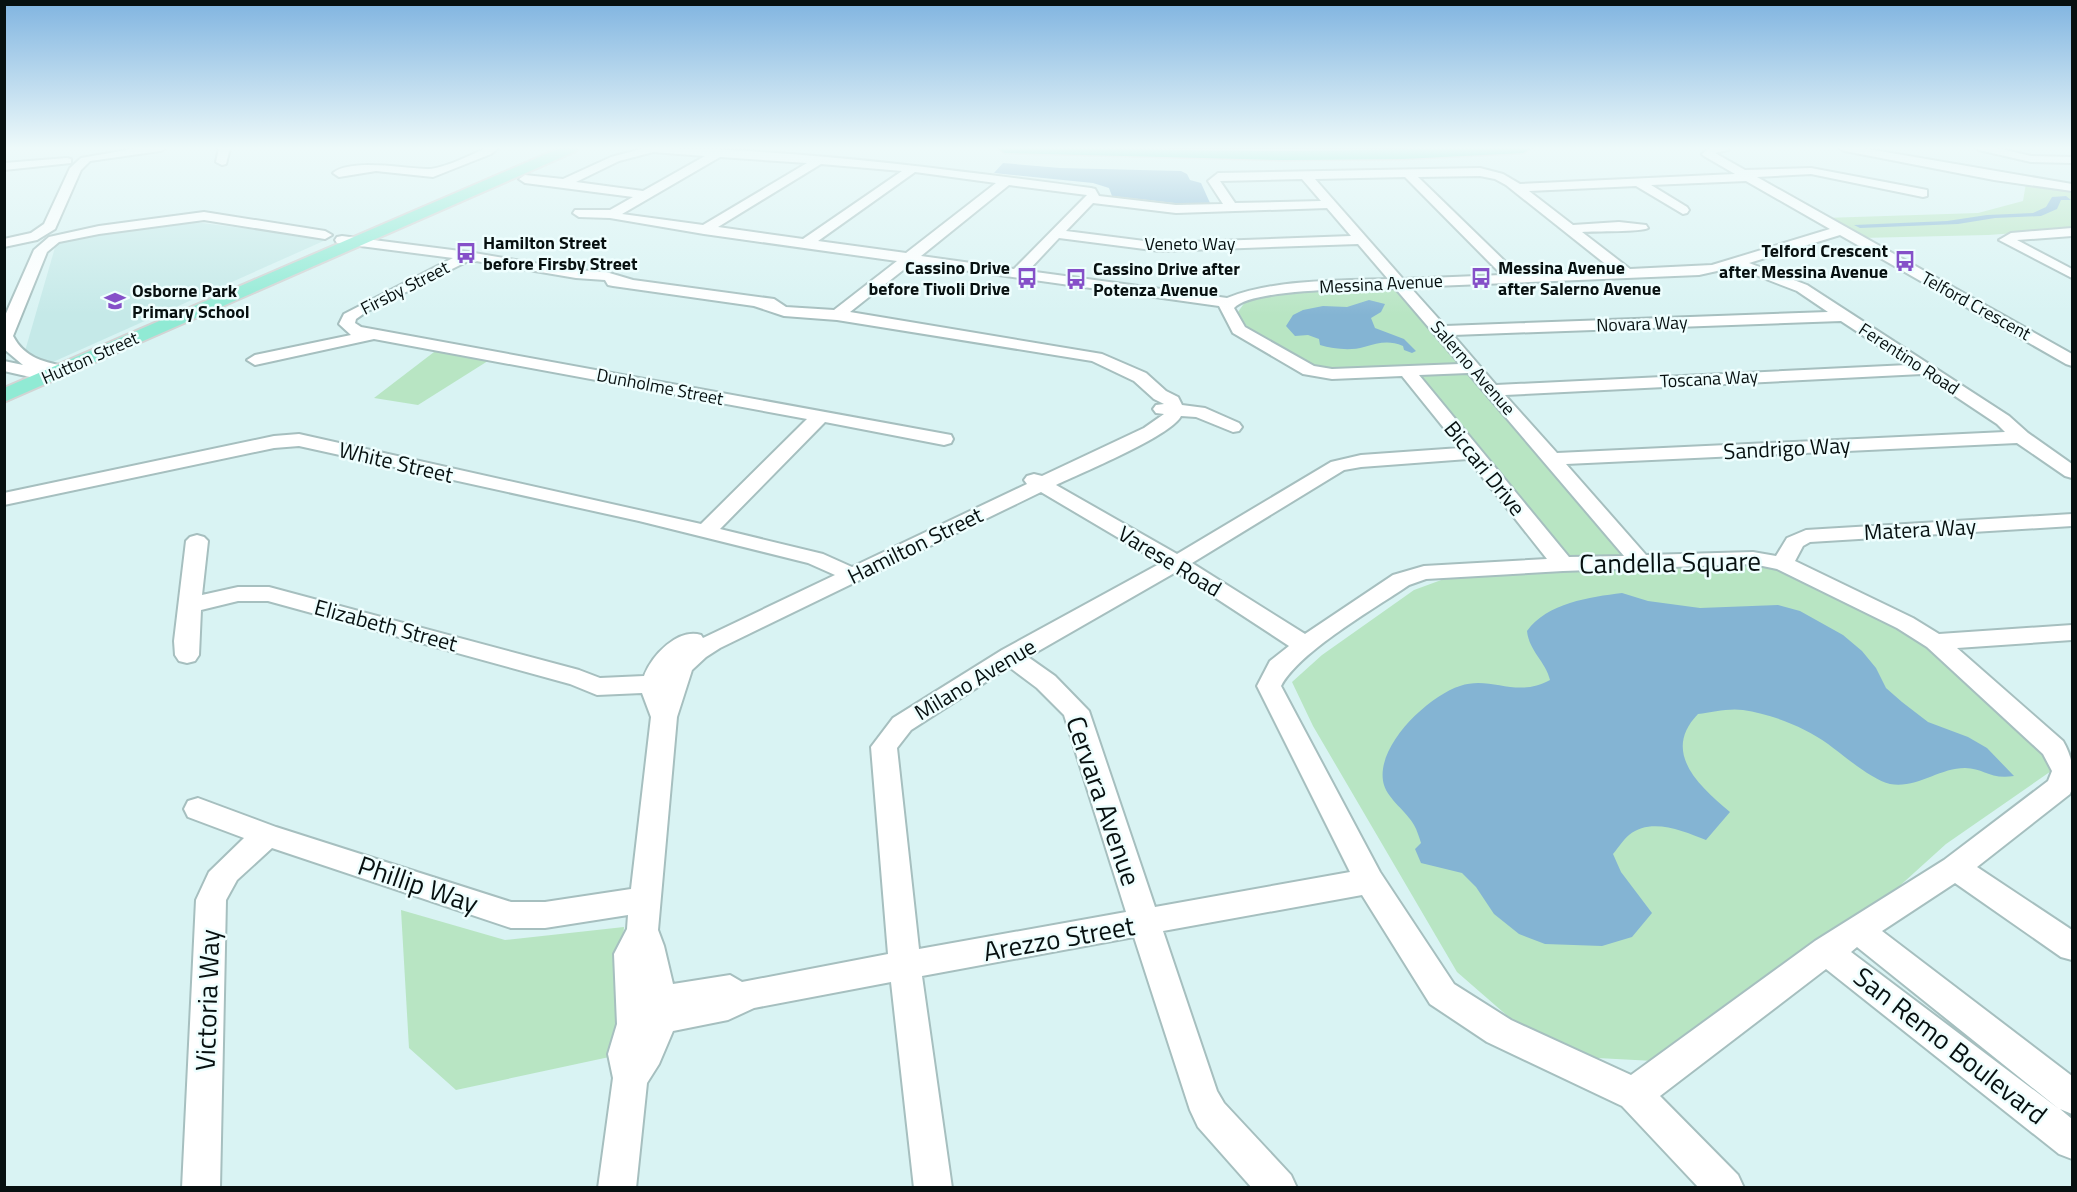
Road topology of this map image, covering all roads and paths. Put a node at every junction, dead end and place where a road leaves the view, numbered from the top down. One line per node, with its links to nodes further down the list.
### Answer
1 (67, 204): 25 (street)
2 (427, 204): 27 (main road, Hutton Street)
3 (433, 204): 27 (main road, Hutton Street)
4 (629, 204): 19 (street)
5 (748, 204): 22 (street)
6 (863, 204): 31 (street)
7 (978, 204): 33 (street)
8 (1086, 204): 26 (street)
9 (1130, 204): 16 (street)
10 (1229, 204): 16 (street)
11 (1331, 204): 16 (street); 28 (street, Salerno Avenue)
12 (1439, 204): 38 (street)
13 (1537, 204): 21 (street)
14 (1673, 204): 17 (street)
15 (1794, 204): 23 (street, Telford Crescent)
16 (1231, 207)
17 (1683, 210)
18 (579, 213): 19 (street)
19 (612, 214): 22 (street)
20 (1641, 228): 21 (street)
21 (1568, 229): 37 (street)
22 (704, 230): 31 (street)
23 (1841, 230): 34 (street, Messina Avenue); 48 (street, Telford Crescent)
24 (2073, 232): 35 (street)
25 (58, 233): 27 (street); 29 (street)
26 (1056, 234): 28 (street, Veneto Way); 36 (street)
27 (347, 238): 32 (street); 53 (main road, Hutton Street)
28 (1361, 240): 39 (street, Salerno Avenue)
29 (34, 241): 30 (street); 46 (street)
30 (4, 243)
31 (805, 244): 33 (street)
32 (468, 256): 41 (street); 43 (street, Firsby Street)
33 (909, 259): 36 (street); 41 (street)
34 (1735, 262): 37 (street, Messina Avenue); 42 (street, Ferentino Road)
35 (2073, 273)
36 (1017, 274): 40 (street)
37 (1627, 274): 38 (street, Messina Avenue)
38 (1514, 278): 39 (street, Messina Avenue)
39 (1399, 283): 40 (street, Messina Avenue); 44 (street, Salerno Avenue)
40 (1228, 303): 51 (street)
41 (837, 315): 56 (street)
42 (1842, 316): 44 (street, Novara Way); 50 (street, Ferentino Road)
43 (347, 324): 45 (street, Dunholme Street)
44 (1442, 332): 49 (street, Salerno Avenue)
45 (376, 334): 47 (street, Dunholme Street); 57 (street, Dunholme Street)
46 (5, 337): 53 (street)
47 (255, 360)
48 (2073, 361)
49 (1472, 368): 51 (street); 54 (street, Salerno Avenue)
50 (1926, 369): 54 (street, Toscana Way); 59 (street, Ferentino Road)
51 (1407, 371): 61 (street, Biccari Drive)
52 (5, 372): 53 (main road, Hutton Street)
53 (48, 372): 55 (main road, Hutton Street)
54 (1492, 390): 62 (street, Salerno Avenue)
55 (4, 396)
56 (1166, 405): 58 (street); 64 (street, Hamilton Street)
57 (820, 417): 60 (street, Dunholme Street); 67 (street)
58 (1233, 427)
59 (2021, 437): 62 (street, Sandrigo Way); 63 (street, Ferentino Road)
60 (944, 439)
61 (1474, 453): 70 (street, Milano Avenue); 71 (street, Biccari Drive)
62 (1552, 459): 69 (street, Salerno Avenue)
63 (2073, 472)
64 (1038, 482): 70 (street, Varese Road); 73 (street, Hamilton Street)
65 (4, 499): 67 (street, White Street)
66 (2073, 520): 72 (street, Matera Way)
67 (706, 531): 73 (street, White Street)
68 (197, 541): 74 (street)
69 (1640, 561): 71 (street, Candella Square); 72 (street, Candella Square)
70 (1177, 563): 77 (street, Varese Road); 79 (street, Milano Avenue)
71 (1563, 564): 77 (street, Candella Square)
72 (1783, 564): 76 (street, Candella Square)
73 (839, 577): 80 (street, Hamilton Street)
74 (191, 605): 78 (street); 80 (street, Elizabeth Street)
75 (2073, 632): 76 (street)
76 (1935, 642): 81 (street, Candella Square)
77 (1305, 645): 85 (street, Candella Square)
78 (187, 655)
79 (1010, 656): 87 (street, Cervara Avenue); 91 (street, Milano Avenue)
80 (665, 679): 86 (street)
81 (2069, 772): 84 (street, Candella Square)
82 (198, 809): 83 (street, Phillip Way)
83 (267, 835): 86 (street, Phillip Way); 97 (street, Victoria Way)
84 (1955, 867): 88 (street, Candella Square); 89 (street)
85 (1369, 881): 87 (street, Arezzo Street); 94 (street, Candella Square)
86 (643, 915): 92 (street)
87 (1146, 924): 91 (street, Arezzo Street); 100 (street, Cervara Avenue)
88 (1858, 930): 90 (street, Candella Square); 93 (street, San Remo Boulevard)
89 (2073, 947)
90 (1826, 951): 94 (street, Candella Square); 95 (street, San Remo Boulevard)
91 (905, 967): 92 (street, Arezzo Street); 99 (street, Milano Avenue)
92 (647, 1012): 98 (street)
93 (2061, 1088): 95 (street)
94 (1634, 1094): 101 (street)
95 (2026, 1104): 96 (street, San Remo Boulevard)
96 (2073, 1141)
97 (201, 1188)
98 (618, 1188)
99 (933, 1188)
100 (1278, 1188)
101 (1725, 1188)

